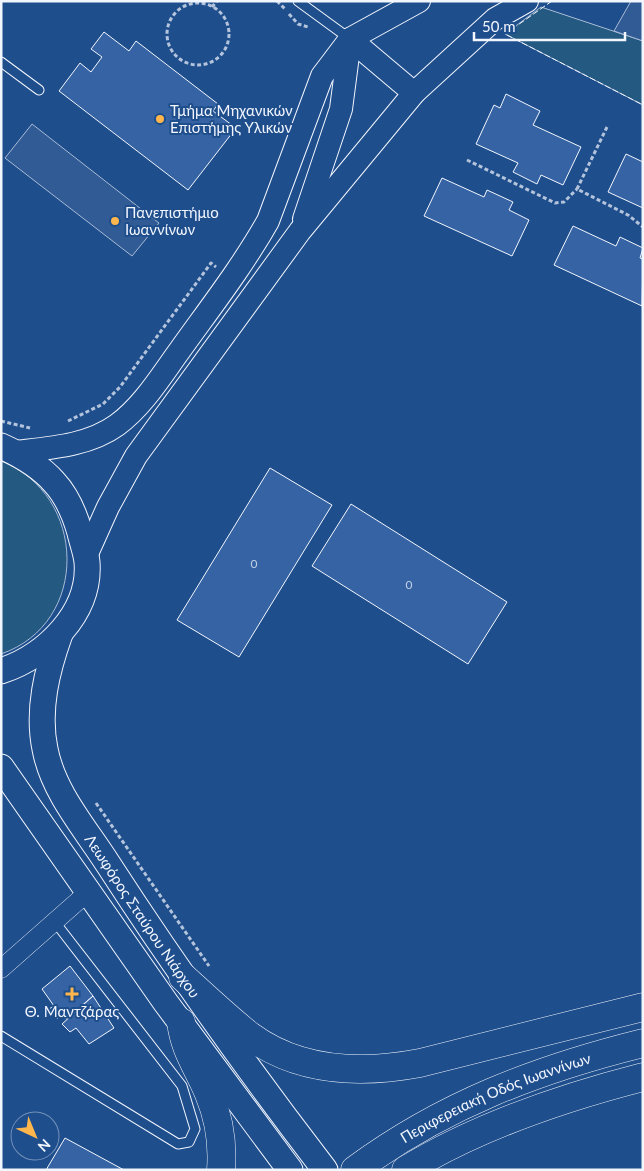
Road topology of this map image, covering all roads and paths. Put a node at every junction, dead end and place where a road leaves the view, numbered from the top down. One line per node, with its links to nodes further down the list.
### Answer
1 (182, 1): 6 (path)
2 (217, 1): 7 (path)
3 (298, 1): 8 (lane)
4 (419, 1): 8 (street)
5 (527, 1): 11 (street)
6 (187, 6): 7 (path); 7 (path)
7 (212, 7)
8 (350, 39): 11 (street); 16 (street); 17 (street)
9 (1, 62): 10 (lane)
10 (39, 90)
11 (414, 93): 16 (street)
12 (607, 127): 14 (path)
13 (467, 160): 14 (path)
14 (577, 189): 15 (path)
15 (643, 227)
16 (300, 231): 22 (street)
17 (232, 278): 19 (path); 21 (street)
18 (1, 421): 20 (path)
19 (64, 423)
20 (32, 428)
21 (8, 449): 22 (main road, Λεωφόρος Σταύρου Νιάρχου)
22 (86, 556): 23 (main road, Λεωφόρος Σταύρου Νιάρχου)
23 (60, 634): 24 (main road, Λεωφόρος Σταύρου Νιάρχου); 31 (main road, Λεωφόρος Σταύρου Νιάρχου)
24 (1, 671)
25 (1, 767): 27 (main road, Λεωφόρος Σταύρου Νιάρχου)
26 (91, 796): 29 (path)
27 (87, 893): 28 (street); 33 (main road, Λεωφόρος Σταύρου Νιάρχου)
28 (55, 922): 30 (street); 34 (lane)
29 (210, 968)
30 (1, 969)
31 (183, 977): 32 (highway); 40 (main road, Λεωφόρος Σταύρου Νιάρχου)
32 (643, 1007)
33 (181, 1022): 38 (highway); 39 (main road, Λεωφόρος Σταύρου Νιάρχου)
34 (1, 1036)
35 (643, 1042): 37 (highway, Περιφερειακή Οδός Ιωαννίνων)
36 (643, 1077): 41 (highway, Περιφερειακή Οδός Ιωαννίνων)
37 (365, 1162)
38 (221, 1170)
39 (290, 1170)
40 (325, 1170)
41 (406, 1170)

